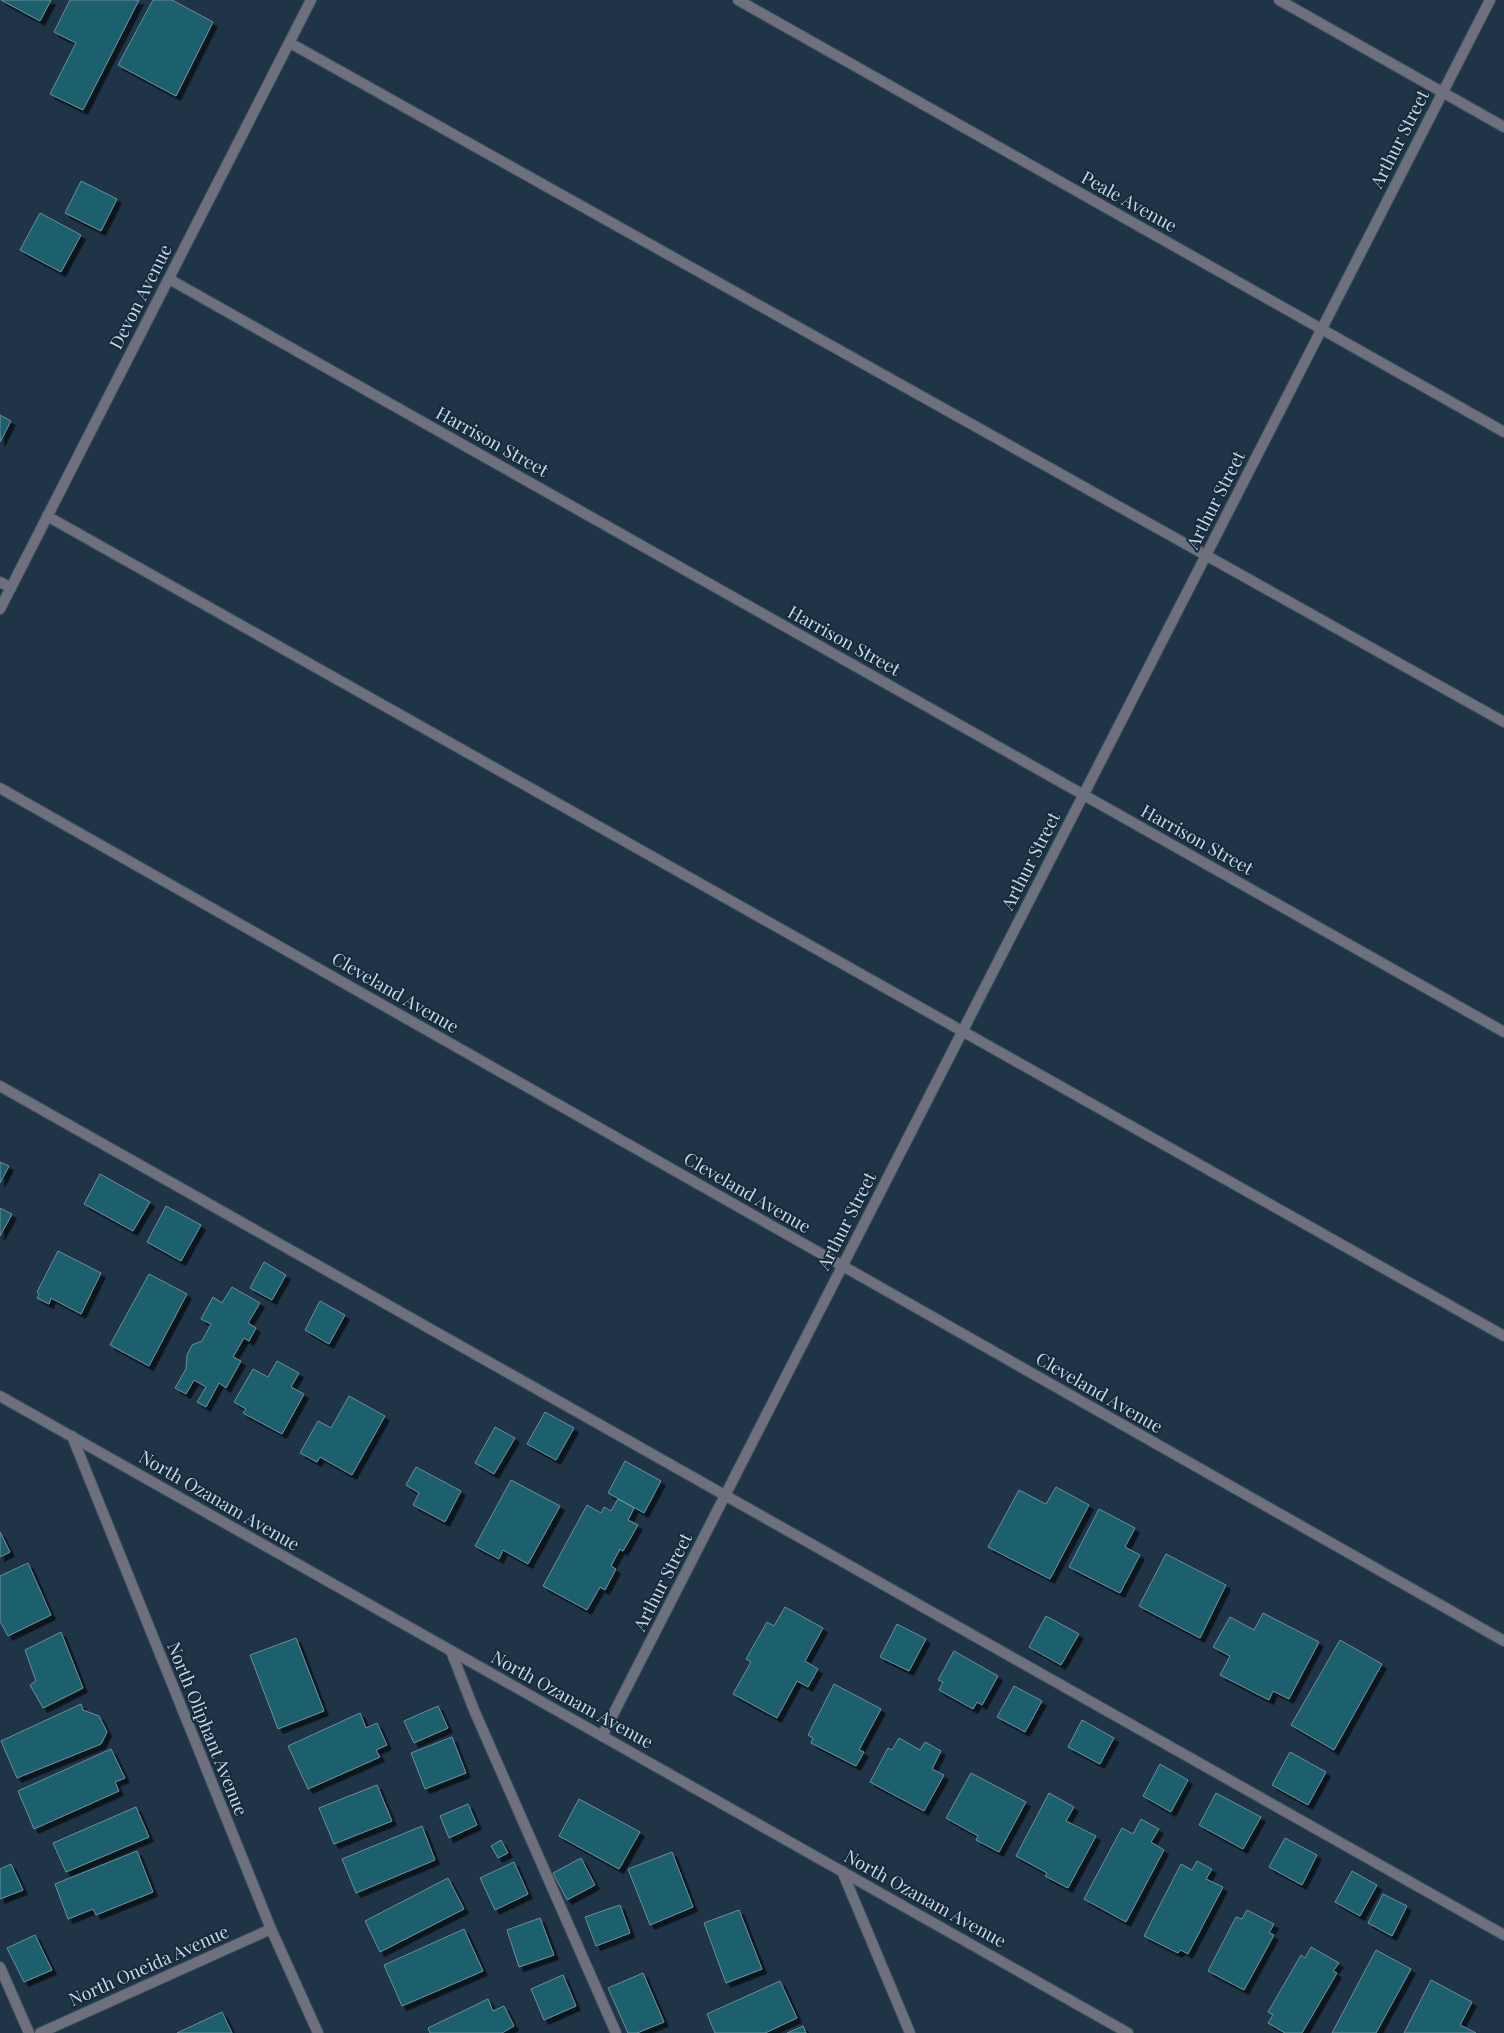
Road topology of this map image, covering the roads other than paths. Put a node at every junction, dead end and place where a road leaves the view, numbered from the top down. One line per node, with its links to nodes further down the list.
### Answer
1 (311, 0): 5 (street, Devon Avenue)
2 (738, 0): 9 (street, Peale Avenue)
3 (1279, 0): 6 (street)
4 (1490, 0): 6 (street, Arthur Street)
5 (290, 43): 8 (street, Devon Avenue); 12 (street)
6 (1443, 92): 7 (street); 9 (street, Arthur Street)
7 (1504, 126)
8 (169, 279): 11 (street, Devon Avenue); 18 (street, Harrison Street)
9 (1322, 329): 10 (street, Peale Avenue); 12 (street, Arthur Street)
10 (1504, 432)
11 (48, 516): 14 (street, Devon Avenue); 19 (street)
12 (1206, 555): 16 (street); 18 (street, Arthur Street)
13 (0, 582): 14 (street)
14 (11, 588): 15 (street, Devon Avenue)
15 (0, 609)
16 (1504, 722)
17 (0, 788): 22 (street, Cleveland Avenue)
18 (1083, 794): 19 (street, Arthur Street); 20 (street, Harrison Street)
19 (963, 1031): 22 (street, Arthur Street); 23 (street)
20 (1504, 1032)
21 (0, 1086): 26 (street)
22 (842, 1266): 26 (street, Arthur Street); 27 (street, Cleveland Avenue)
23 (1504, 1336)
24 (0, 1396): 25 (street, North Ozanam Avenue)
25 (72, 1436): 28 (street, North Ozanam Avenue); 31 (street, North Oliphant Avenue)
26 (725, 1495): 29 (street, Arthur Street); 32 (street)
27 (1504, 1641)
28 (451, 1651): 29 (street, North Ozanam Avenue); 37 (street)
29 (602, 1736): 30 (street, North Ozanam Avenue)
30 (842, 1871): 38 (street); 39 (street, North Ozanam Avenue)
31 (271, 1929): 35 (street, North Oneida Avenue); 36 (street, North Oliphant Avenue)
32 (1504, 1935)
33 (0, 1967): 34 (street)
34 (29, 2033)
35 (40, 2033)
36 (318, 2033)
37 (616, 2033)
38 (910, 2033)
39 (1128, 2033)

